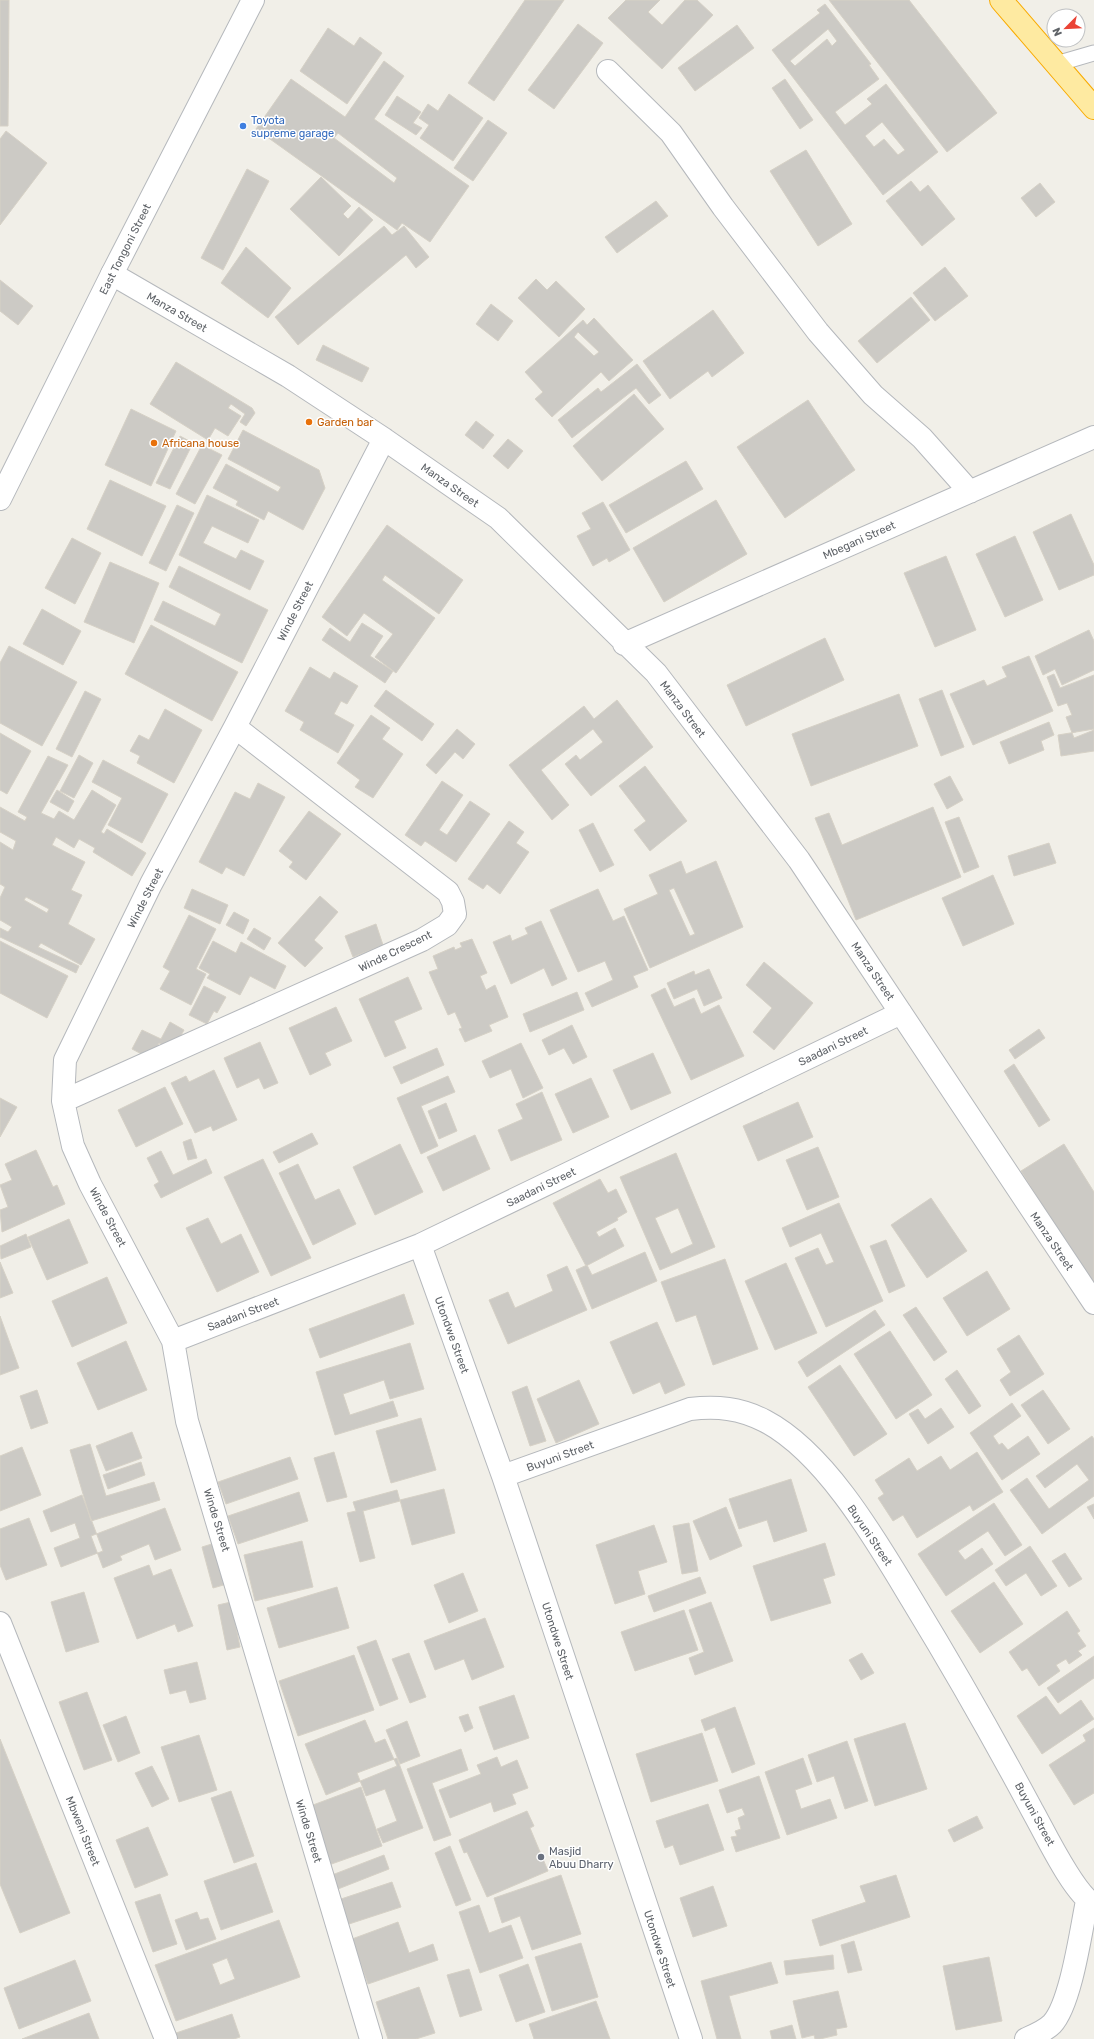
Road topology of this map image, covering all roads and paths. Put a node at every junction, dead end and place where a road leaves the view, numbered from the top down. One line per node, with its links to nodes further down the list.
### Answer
1 (253, 0): 7 (street, East Tongoni Street)
2 (1001, 0): 4 (highway)
3 (1094, 53): 4 (lane)
4 (1056, 64): 6 (highway)
5 (608, 71): 10 (street)
6 (1094, 108)
7 (112, 274): 9 (street, Manza Street); 11 (street, East Tongoni Street)
8 (1094, 437): 10 (street, Mbegani Street)
9 (384, 439): 12 (street, Manza Street); 13 (street, Winde Street)
10 (970, 492): 12 (street, Mbegani Street)
11 (0, 499)
12 (624, 644): 14 (street, Manza Street)
13 (235, 727): 15 (street, Winde Street); 15 (street, Winde Crescent)
14 (901, 1013): 16 (street, Saadani Street); 17 (street, Manza Street)
15 (63, 1101): 18 (street, Winde Street)
16 (420, 1245): 18 (street, Saadani Street); 19 (street, Utondwe Street)
17 (1094, 1303)
18 (173, 1341): 23 (street, Winde Street)
19 (503, 1476): 21 (street, Buyuni Street); 24 (street, Utondwe Street)
20 (0, 1623): 22 (street, Mbweni Street)
21 (1091, 1902): 25 (street)
22 (166, 2039)
23 (371, 2039)
24 (691, 2039)
25 (1026, 2039)

